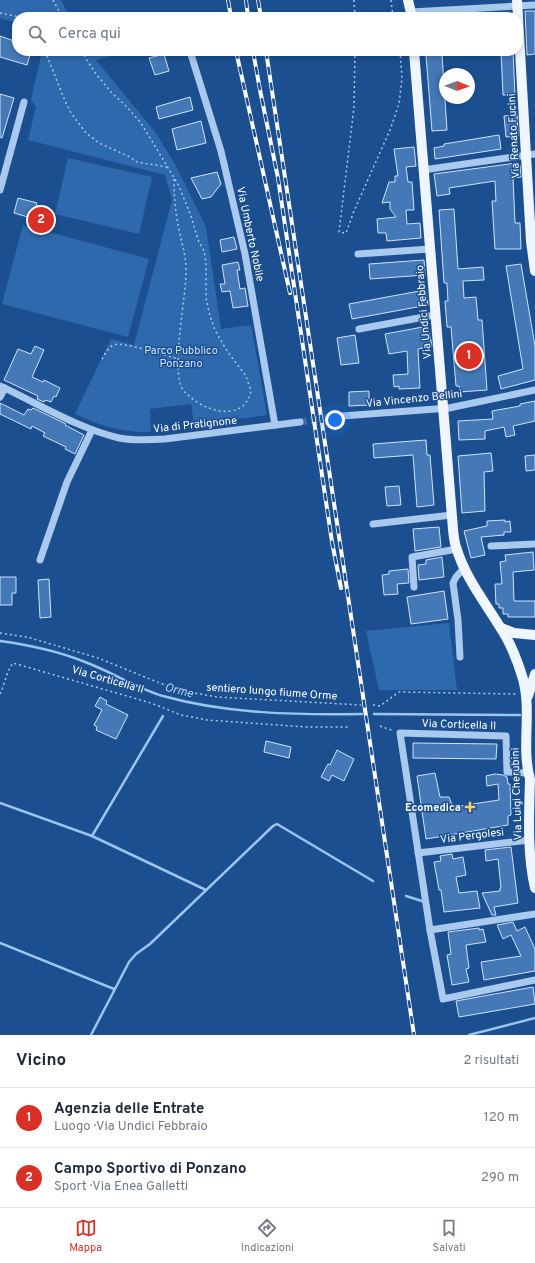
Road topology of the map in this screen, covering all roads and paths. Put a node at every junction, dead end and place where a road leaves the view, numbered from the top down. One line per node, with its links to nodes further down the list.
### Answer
1 (53, 0): 7 (path)
2 (354, 0): 8 (path)
3 (391, 0): 9 (path)
4 (408, 0): 10 (main road)
5 (518, 3): 6 (street); 11 (street)
6 (535, 5)
7 (59, 12)
8 (355, 12)
9 (392, 12)
10 (411, 12)
11 (430, 12)
12 (0, 13): 13 (path)
13 (12, 15)
14 (47, 56): 23 (path)
15 (83, 56): 23 (path)
16 (192, 56): 40 (street, Via Umberto Nobile)
17 (355, 56): 18 (path)
18 (400, 56)
19 (414, 56): 24 (main road, Via Undici Febbraio)
20 (523, 56): 22 (main road, Via Renato Fucini)
21 (24, 102): 26 (street)
22 (531, 154): 24 (street); 29 (main road, Via Renato Fucini)
23 (167, 167): 25 (path)
24 (423, 170): 27 (main road, Via Undici Febbraio)
25 (174, 178): 33 (path); 33 (path)
26 (0, 190)
27 (430, 250): 28 (street); 30 (main road, Via Undici Febbraio)
28 (358, 254)
29 (535, 271)
30 (435, 315): 31 (street); 37 (main road, Via Undici Febbraio)
31 (359, 329)
32 (102, 359): 33 (path)
33 (179, 359)
34 (2, 387): 36 (street, Via di Pratignone); 41 (street, Via di Pratignone)
35 (535, 390): 37 (street, Via Vincenzo Bellini)
36 (0, 397)
37 (444, 408): 38 (street, Via Vincenzo Bellini); 42 (main road, Via Undici Febbraio)
38 (342, 416)
39 (300, 422): 40 (street, Via di Pratignone)
40 (275, 425): 41 (street, Via di Pratignone)
41 (92, 430): 47 (street)
42 (452, 515): 43 (street); 46 (main road, Via Undici Febbraio)
43 (373, 524)
44 (535, 544): 45 (street)
45 (491, 546)
46 (457, 549): 48 (main road, Via Undici Febbraio); 49 (street)
47 (40, 560)
48 (464, 568): 50 (main road, Via Undici Febbraio); 53 (street)
49 (414, 587)
50 (501, 628): 52 (main road); 55 (main road, Via Undici Febbraio)
51 (0, 633): 58 (path, sentiero lungo fiume Orme)
52 (535, 635)
53 (460, 657)
54 (535, 674): 57 (main road)
55 (525, 687): 57 (main road, Via Undici Febbraio); 59 (path)
56 (0, 694): 61 (path, Via Corticella II)
57 (527, 698): 63 (main road, Via Luigi Cherubini)
58 (361, 705)
59 (373, 706)
60 (380, 726): 62 (path)
61 (349, 727)
62 (400, 733): 63 (street, Via Corticella II); 65 (street)
63 (531, 777): 64 (main road, Via Luigi Cherubini)
64 (529, 840): 65 (street, Via Pergolesi); 66 (main road, Via Luigi Cherubini)
65 (418, 853): 68 (street)
66 (535, 888)
67 (535, 914): 68 (street)
68 (430, 930): 69 (street)
69 (535, 980)

